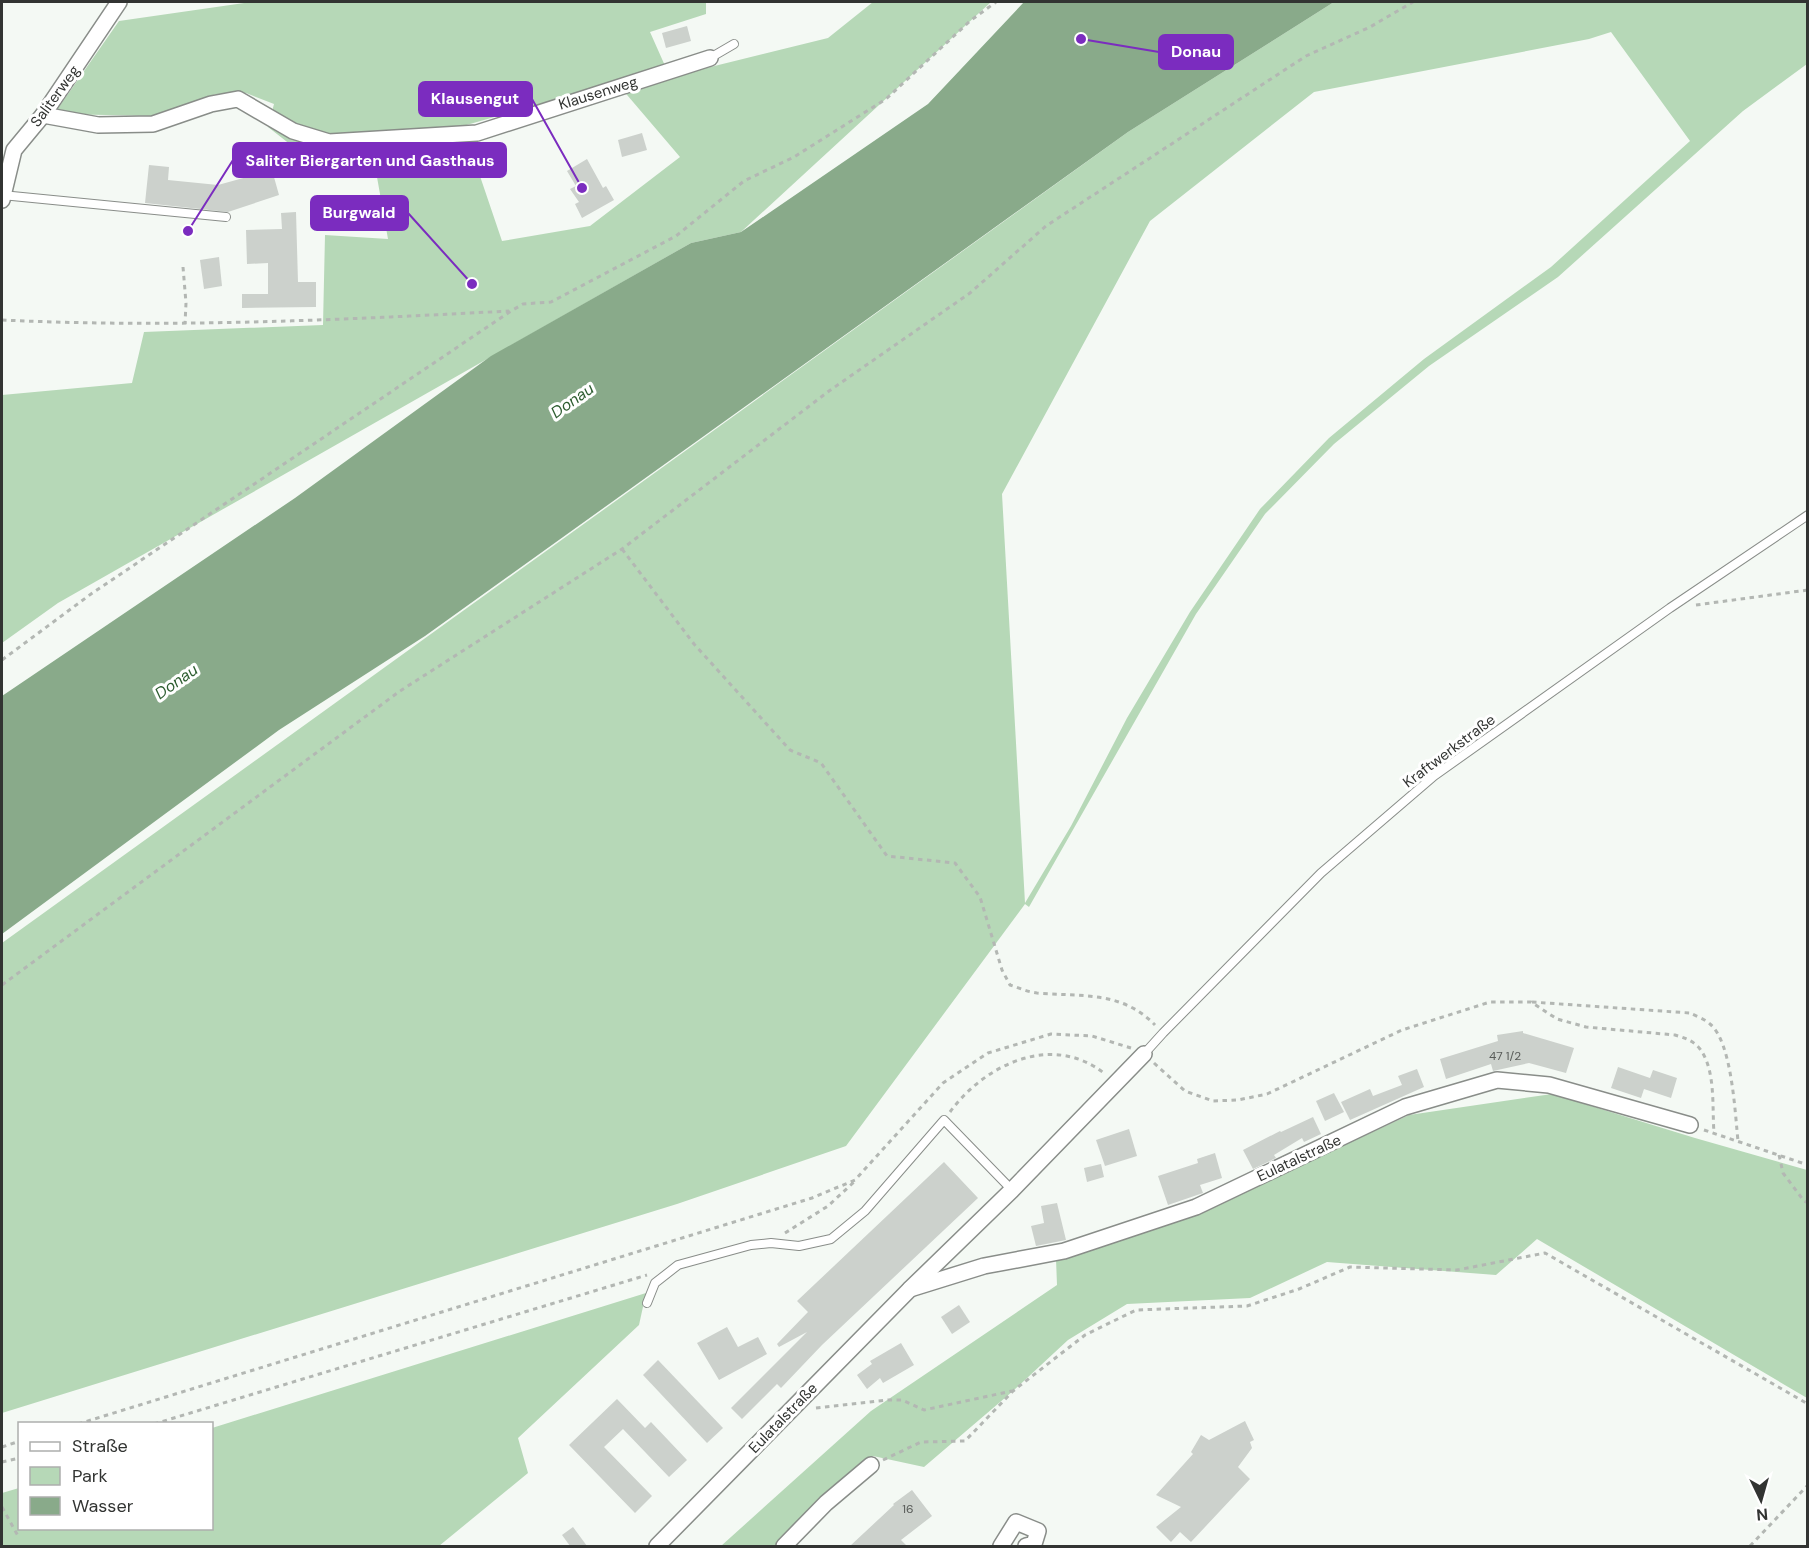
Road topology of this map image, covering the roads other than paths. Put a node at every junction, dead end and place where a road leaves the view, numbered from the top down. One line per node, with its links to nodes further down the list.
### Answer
1 (119, 2): 4 (street, Saliterweg)
2 (734, 44): 3 (lane, Klausenweg)
3 (710, 58): 4 (street, Klausenweg)
4 (43, 115): 5 (street, Saliterweg)
5 (2, 197): 6 (lane, Saliterweg)
6 (226, 218)
7 (1808, 515): 8 (lane, Kraftwerkstraße)
8 (1144, 1054): 10 (street, Eulatalstraße)
9 (1690, 1125): 11 (street, Eulatalstraße)
10 (1012, 1190): 11 (street, Eulatalstraße); 12 (lane)
11 (910, 1289): 14 (street, Eulatalstraße)
12 (646, 1303)
13 (871, 1465): 15 (street)
14 (657, 1546)
15 (784, 1546)
16 (1001, 1546): 17 (street)
17 (1026, 1546)

